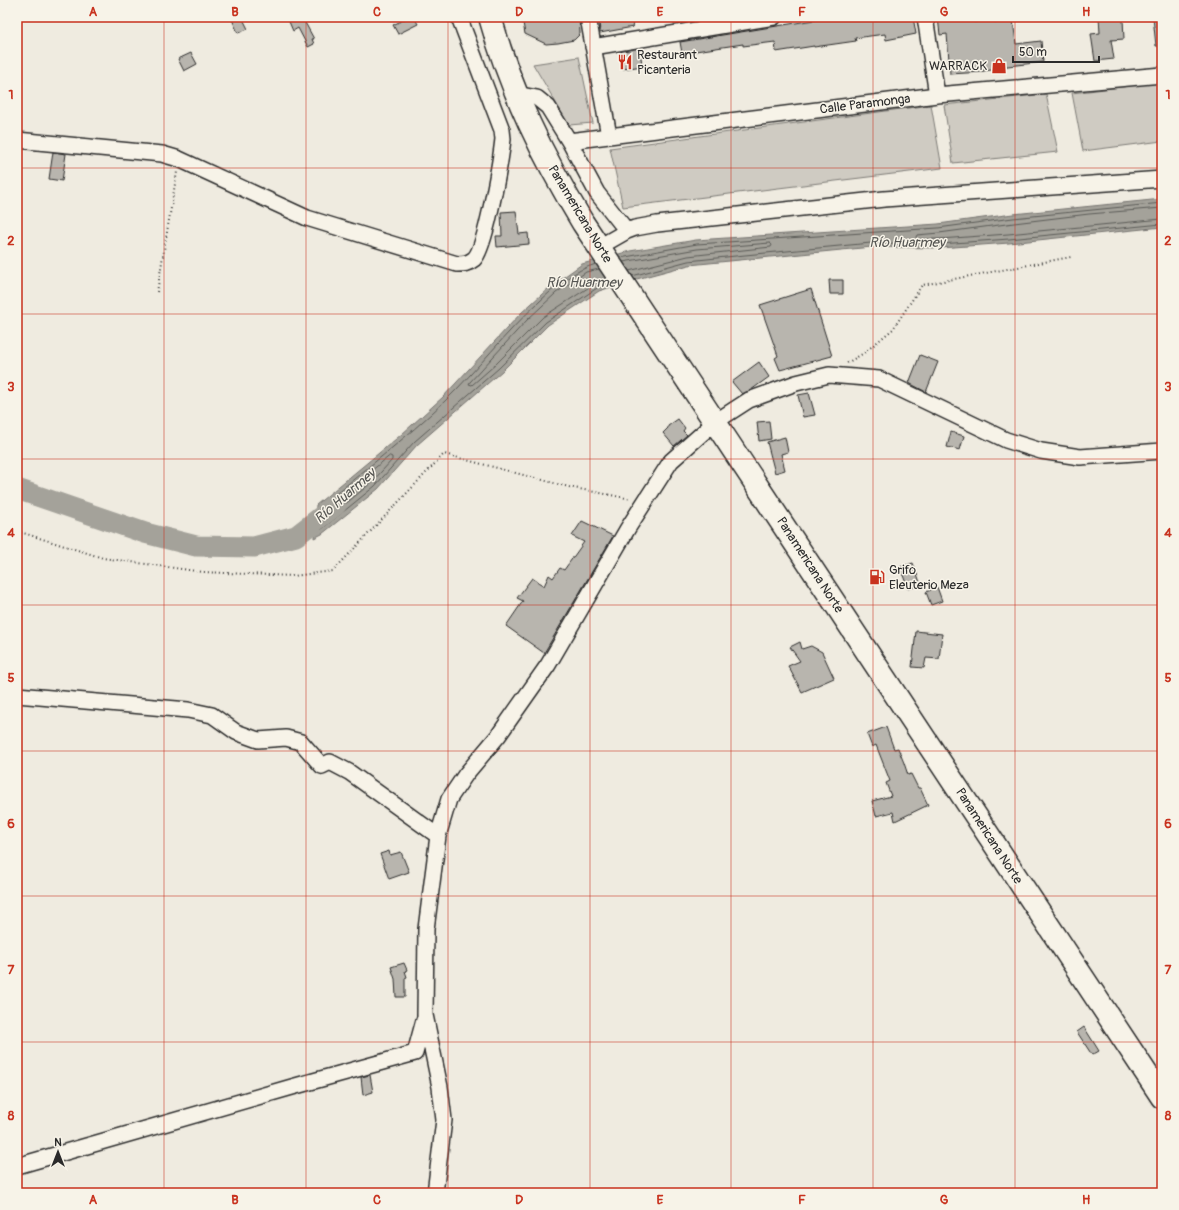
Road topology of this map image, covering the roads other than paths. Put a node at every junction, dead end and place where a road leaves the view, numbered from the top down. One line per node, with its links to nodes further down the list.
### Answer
1 (459, 17): 11 (street)
2 (490, 17): 8 (highway, Panamericana Norte)
3 (588, 17): 6 (street)
4 (774, 17): 6 (street)
5 (925, 17): 9 (street)
6 (593, 47): 10 (street)
7 (1162, 75): 9 (street, Calle Paramonga)
8 (516, 94): 12 (street); 15 (highway, Panamericana Norte)
9 (937, 95): 10 (street, Calle Paramonga)
10 (609, 136): 12 (street, Calle Paramonga)
11 (17, 140)
12 (569, 141): 14 (street)
13 (1162, 179): 14 (street)
14 (627, 231): 15 (street)
15 (599, 247): 16 (highway, Panamericana Norte)
16 (715, 422): 17 (street); 19 (street); 21 (highway, Panamericana Norte)
17 (1162, 451)
18 (17, 695): 19 (street)
19 (438, 836): 20 (street)
20 (425, 1015): 22 (street); 23 (street)
21 (1162, 1097)
22 (17, 1166)
23 (435, 1193)

